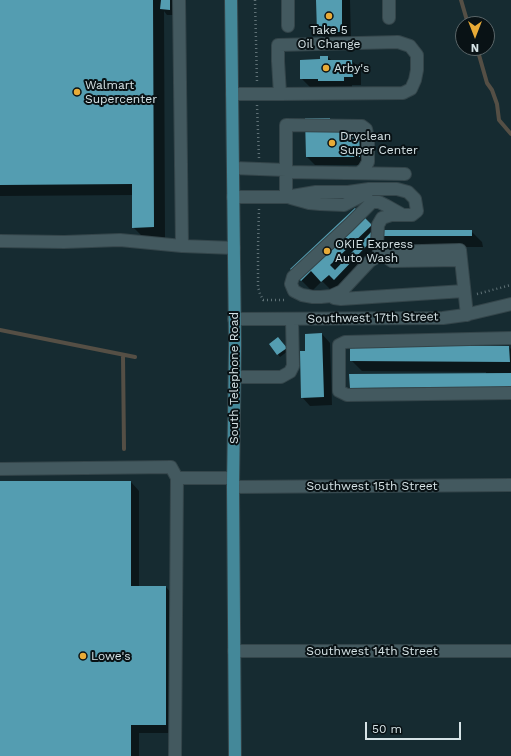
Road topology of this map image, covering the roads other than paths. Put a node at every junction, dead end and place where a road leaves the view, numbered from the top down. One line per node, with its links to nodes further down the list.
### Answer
1 (179, 0): 18 (street)
2 (231, 0): 7 (main road, South Telephone Road)
3 (288, 0): 6 (street)
4 (389, 0): 5 (street)
5 (389, 18)
6 (288, 26)
7 (232, 94): 8 (street); 9 (main road, South Telephone Road)
8 (280, 94): 8 (street)
9 (233, 168): 10 (street); 15 (main road, South Telephone Road)
10 (286, 171): 11 (street); 11 (street); 14 (street)
11 (359, 173): 12 (street)
12 (405, 174)
13 (383, 189): 14 (street); 14 (street); 16 (street)
14 (286, 197): 15 (street)
15 (233, 198): 19 (main road, South Telephone Road)
16 (403, 215): 20 (street); 22 (street)
17 (0, 241): 18 (street)
18 (182, 246): 19 (street)
19 (234, 248): 25 (main road, South Telephone Road)
20 (384, 254): 21 (street); 22 (street)
21 (464, 291): 22 (street); 24 (street)
22 (342, 295)
23 (511, 304): 24 (street, Southwest 17th Street)
24 (467, 315): 26 (street, Southwest 17th Street)
25 (234, 319): 26 (street, Southwest 17th Street); 28 (main road, South Telephone Road)
26 (292, 319): 28 (street)
27 (511, 338): 29 (street)
28 (235, 377): 32 (main road, South Telephone Road)
29 (511, 393)
30 (0, 469): 31 (street)
31 (177, 478): 32 (street, Southwest 15th Street); 36 (street)
32 (233, 483): 33 (street, Southwest 15th Street); 34 (main road, South Telephone Road)
33 (511, 486)
34 (234, 651): 35 (street, Southwest 14th Street); 37 (main road, South Telephone Road)
35 (511, 651)
36 (175, 756)
37 (235, 756)

